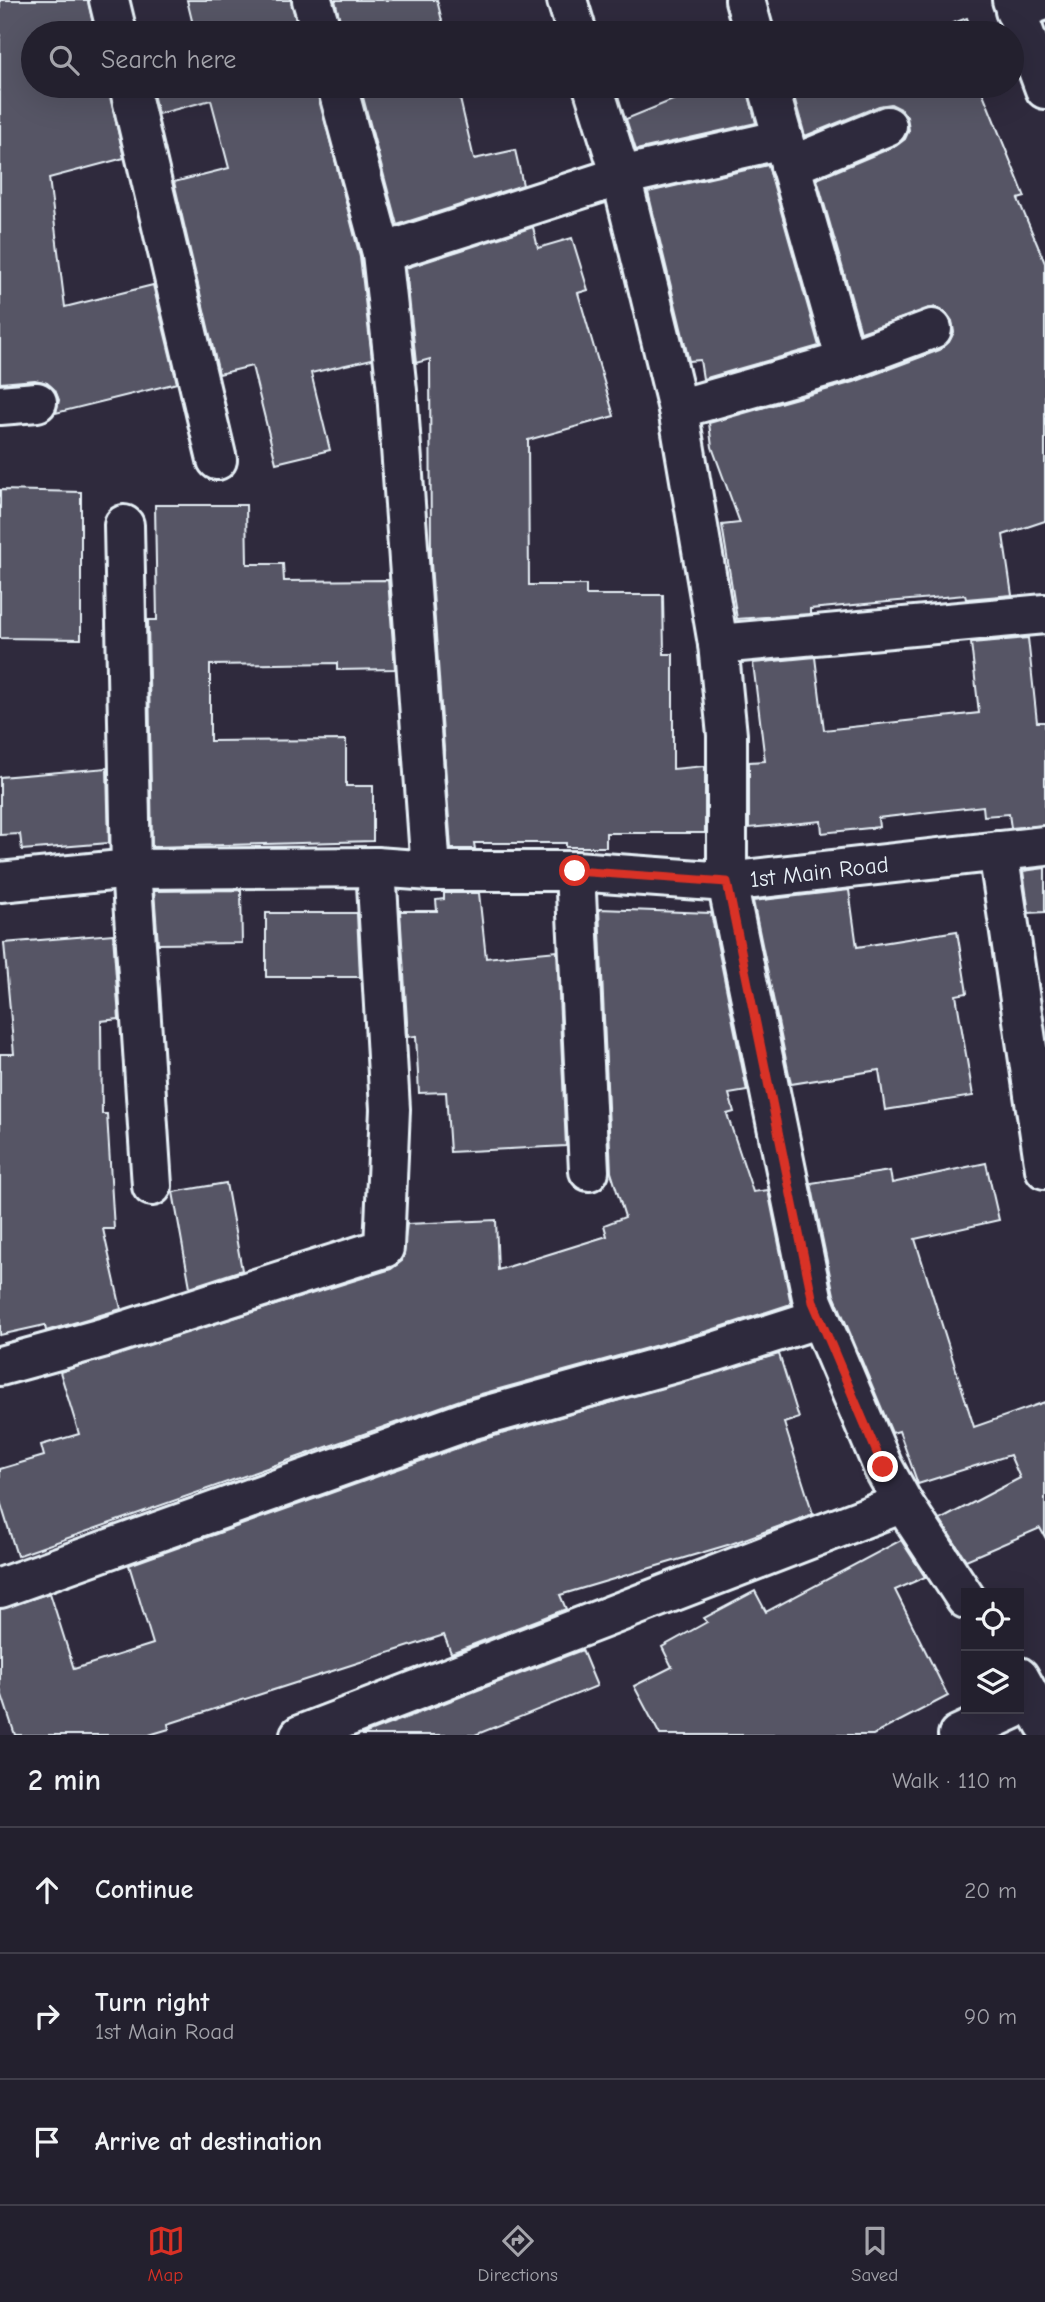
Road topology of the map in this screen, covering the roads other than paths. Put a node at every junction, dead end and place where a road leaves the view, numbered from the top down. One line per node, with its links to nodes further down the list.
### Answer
1 (109, 0): 6 (street)
2 (312, 0): 7 (street)
3 (567, 0): 8 (street)
4 (745, 0): 9 (street)
5 (1024, 4): 10 (street)
6 (114, 21)
7 (318, 21)
8 (573, 21)
9 (751, 21)
10 (1045, 89)
11 (132, 98): 22 (street)
12 (340, 98): 18 (street)
13 (597, 98): 17 (street)
14 (771, 98): 16 (street)
15 (887, 127): 16 (street)
16 (786, 153): 17 (street); 20 (street)
17 (621, 176): 18 (street); 21 (street)
18 (382, 253): 30 (street)
19 (932, 330): 20 (street)
20 (846, 361): 21 (street)
21 (678, 409): 25 (street)
22 (217, 460)
23 (124, 524): 29 (street)
24 (1045, 614): 25 (street)
25 (718, 644): 33 (street)
26 (1045, 846): 27 (street, 1st Main Road)
27 (998, 851): 33 (street, 1st Main Road); 34 (street)
28 (376, 867): 29 (street); 30 (street); 38 (street)
29 (131, 869): 32 (street); 36 (street)
30 (431, 871): 31 (street)
31 (575, 871): 33 (street); 35 (street)
32 (0, 882)
33 (727, 882): 37 (street, 1st Main Road)
34 (1045, 1169)
35 (589, 1171)
36 (152, 1186)
37 (820, 1318): 39 (street, 1st Main Road); 40 (street)
38 (0, 1366)
39 (903, 1503): 41 (street, 1st Main Road); 43 (street)
40 (0, 1588)
41 (961, 1591)
42 (1029, 1702): 44 (street)
43 (300, 1735)
44 (958, 1735)

